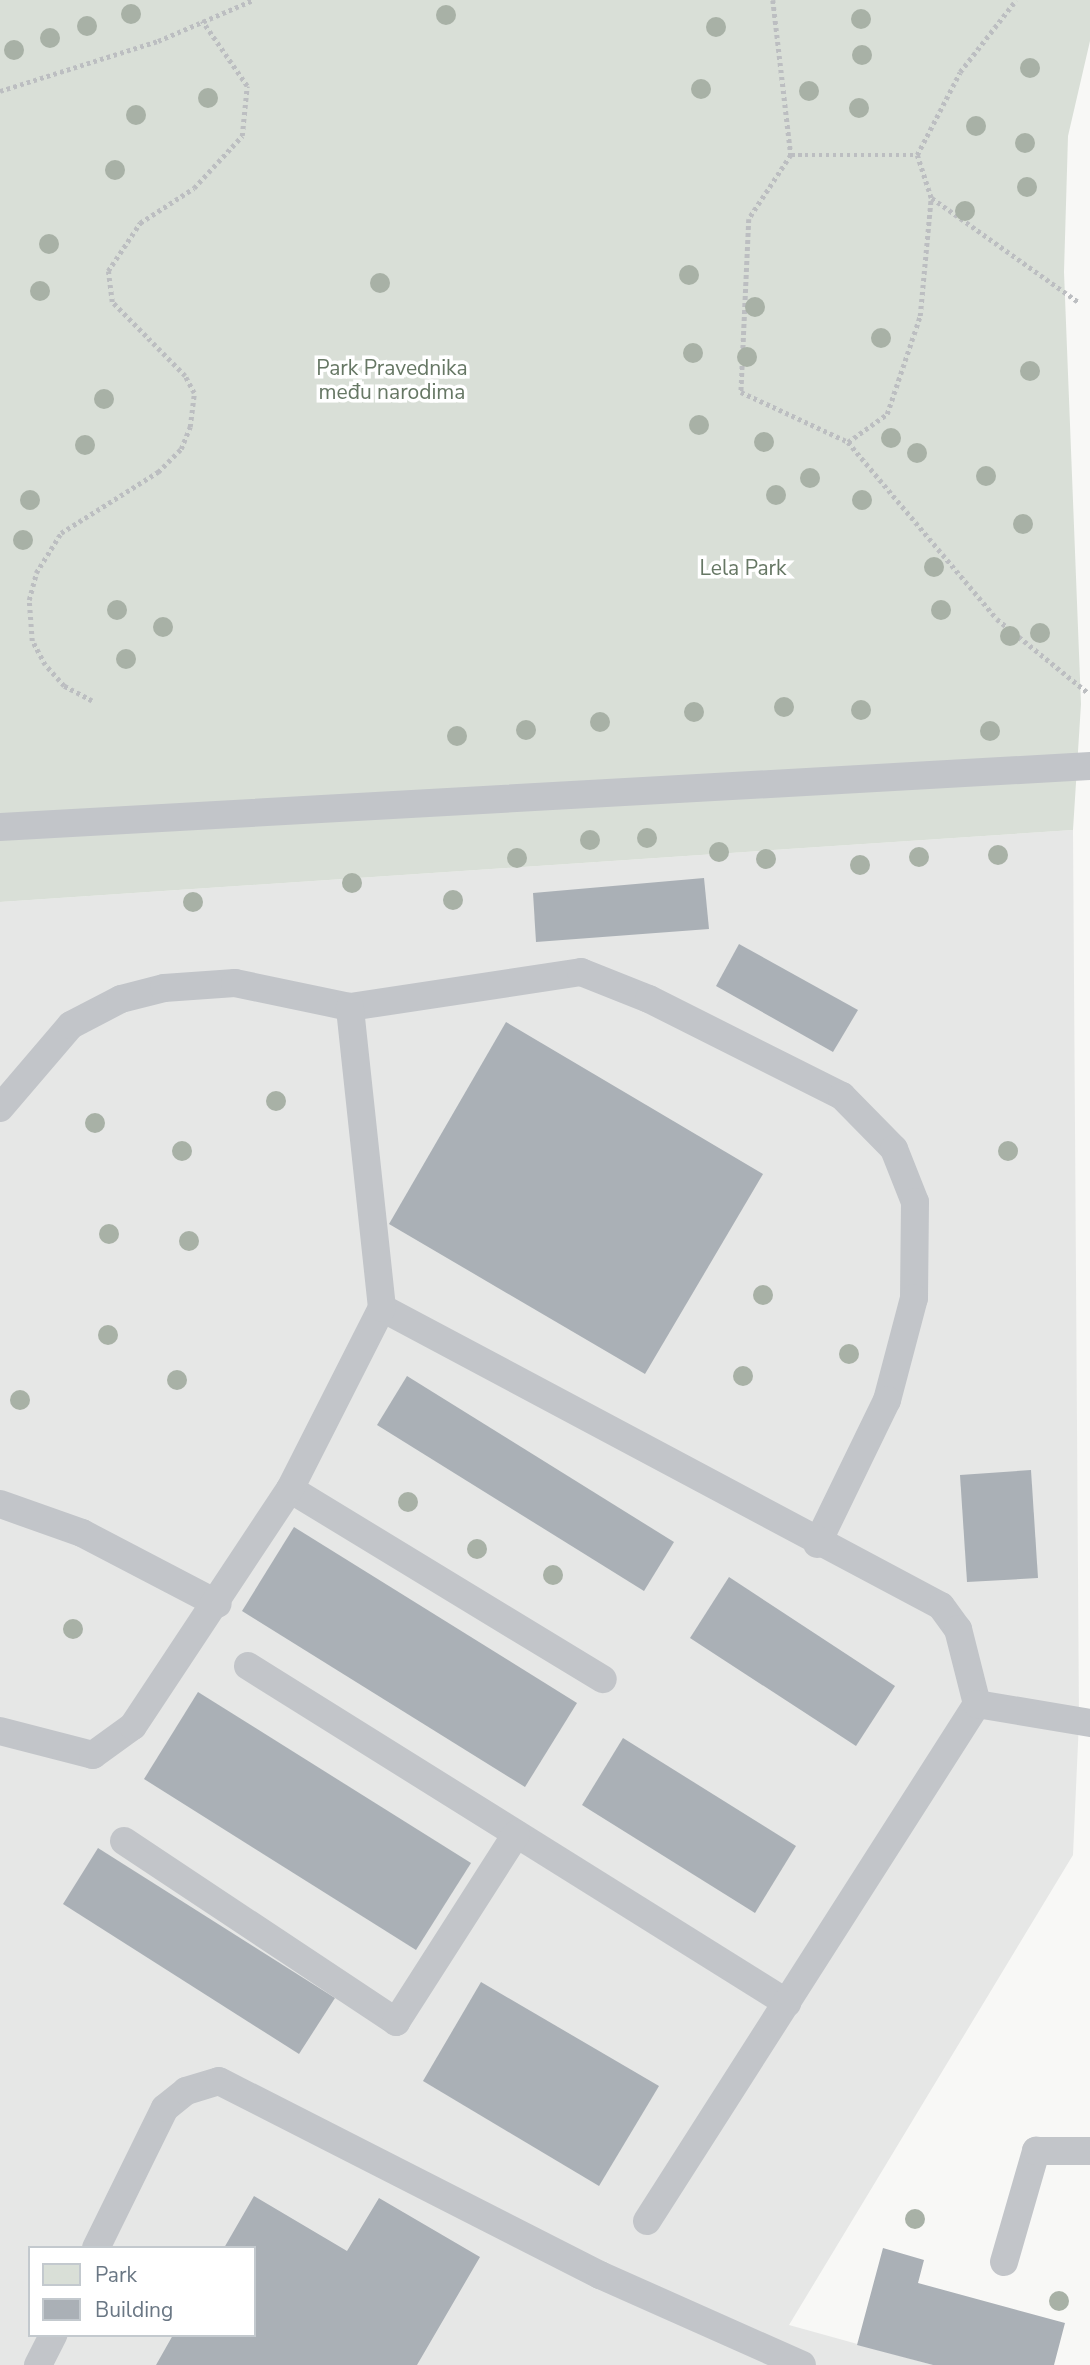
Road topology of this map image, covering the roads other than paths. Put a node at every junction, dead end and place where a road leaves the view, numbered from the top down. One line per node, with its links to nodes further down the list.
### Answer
1 (1090, 766): 2 (lane)
2 (0, 827)
3 (350, 1007): 4 (lane); 5 (lane); 8 (lane)
4 (0, 1108)
5 (382, 1308): 6 (lane); 8 (lane)
6 (289, 1489): 9 (lane); 11 (lane)
7 (0, 1504): 9 (lane)
8 (817, 1544): 12 (lane)
9 (218, 1604): 14 (lane)
10 (247, 1666): 15 (lane)
11 (603, 1679)
12 (976, 1704): 13 (lane); 17 (lane)
13 (1090, 1723)
14 (0, 1731)
15 (516, 1834): 16 (lane); 17 (lane)
16 (124, 1841)
17 (787, 2003): 19 (lane)
18 (1090, 2151): 21 (lane)
19 (648, 2221)
20 (97, 2246): 24 (lane)
21 (1004, 2262)
22 (52, 2337): 23 (lane)
23 (38, 2365)
24 (802, 2365)

